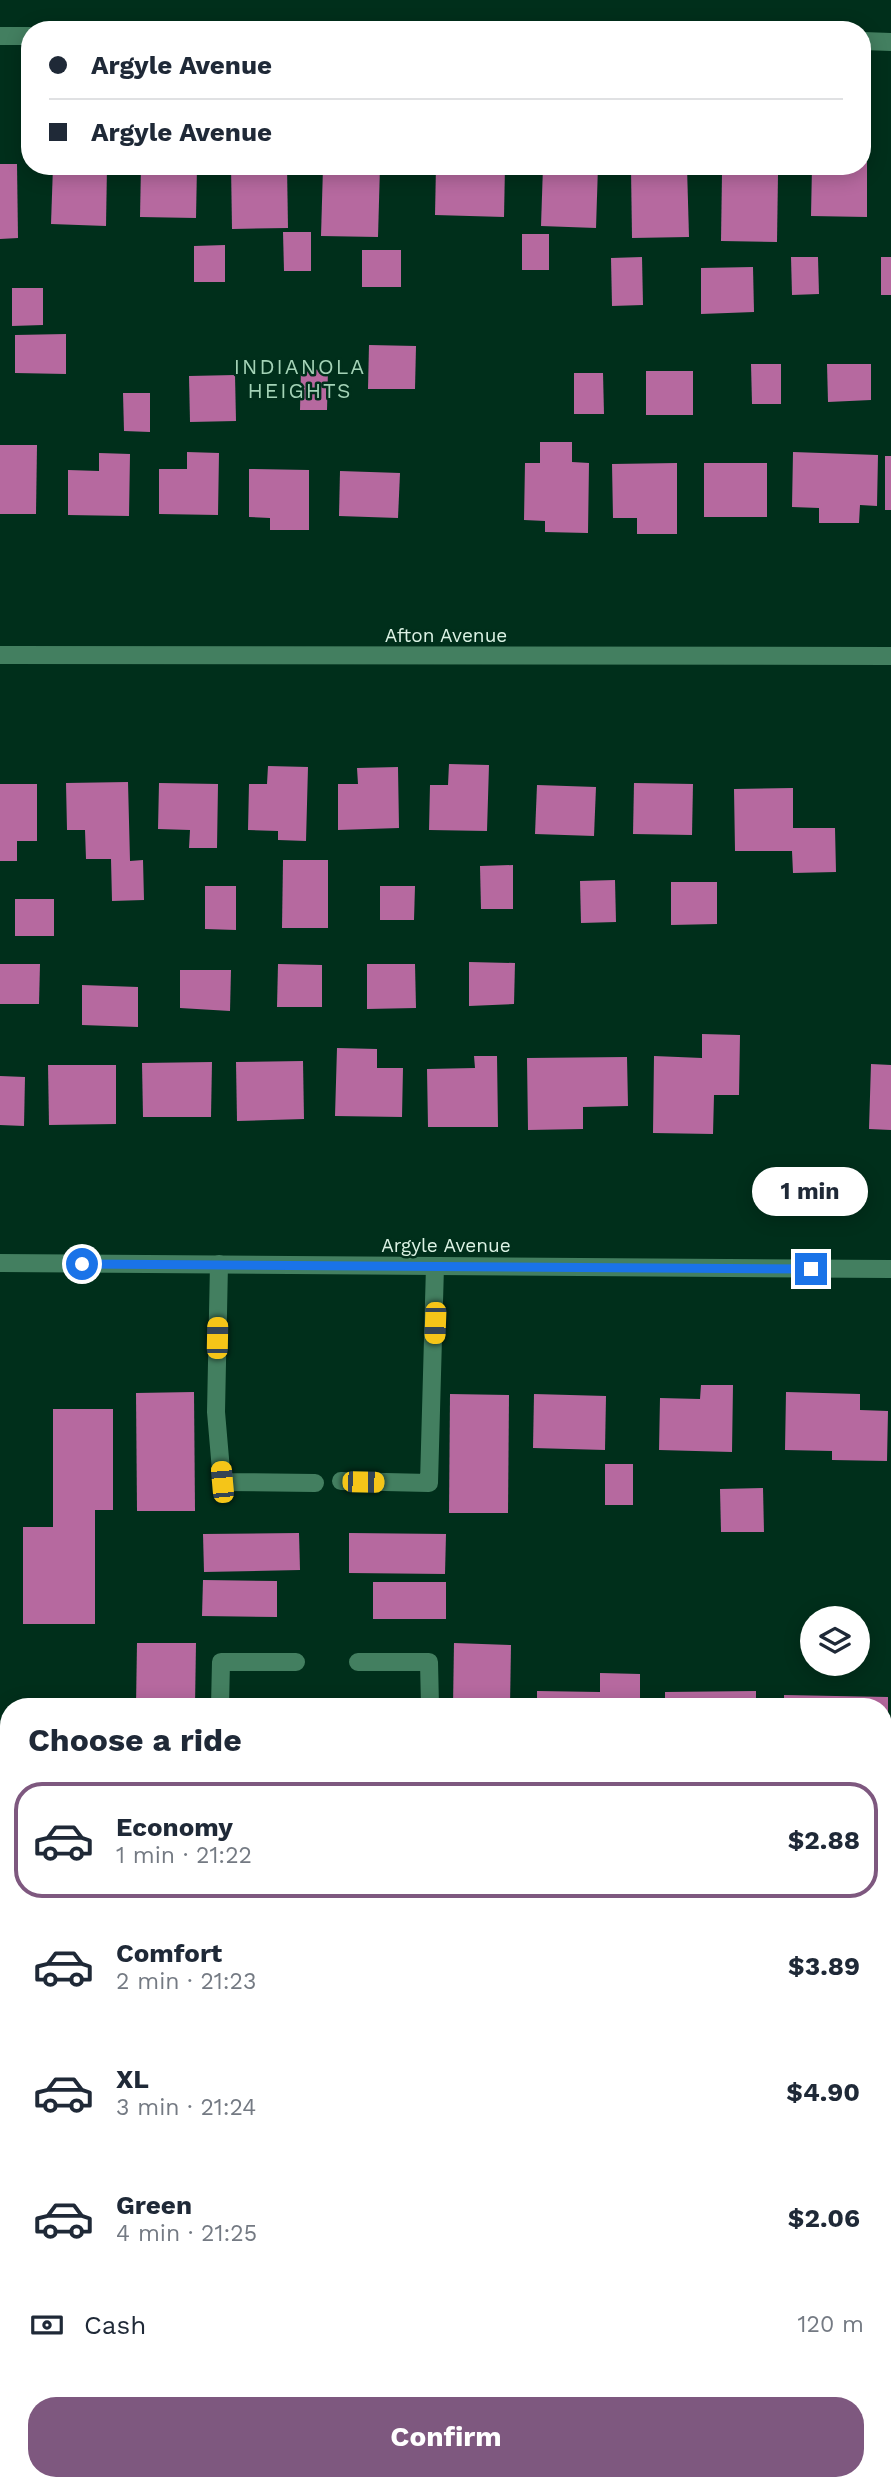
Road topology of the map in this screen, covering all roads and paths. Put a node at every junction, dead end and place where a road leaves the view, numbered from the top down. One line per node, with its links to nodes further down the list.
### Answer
1 (0, 36): 2 (street)
2 (21, 36)
3 (871, 41): 4 (street)
4 (891, 42)
5 (0, 655): 6 (street, Afton Avenue)
6 (891, 656)
7 (0, 1263): 8 (street, Argyle Avenue)
8 (219, 1264): 9 (street, Argyle Avenue); 12 (street)
9 (435, 1266): 10 (street, Argyle Avenue); 11 (street)
10 (891, 1269)
11 (341, 1481)
12 (315, 1483)
13 (296, 1662): 15 (street)
14 (358, 1662): 16 (street)
15 (220, 1698)
16 (430, 1698)

